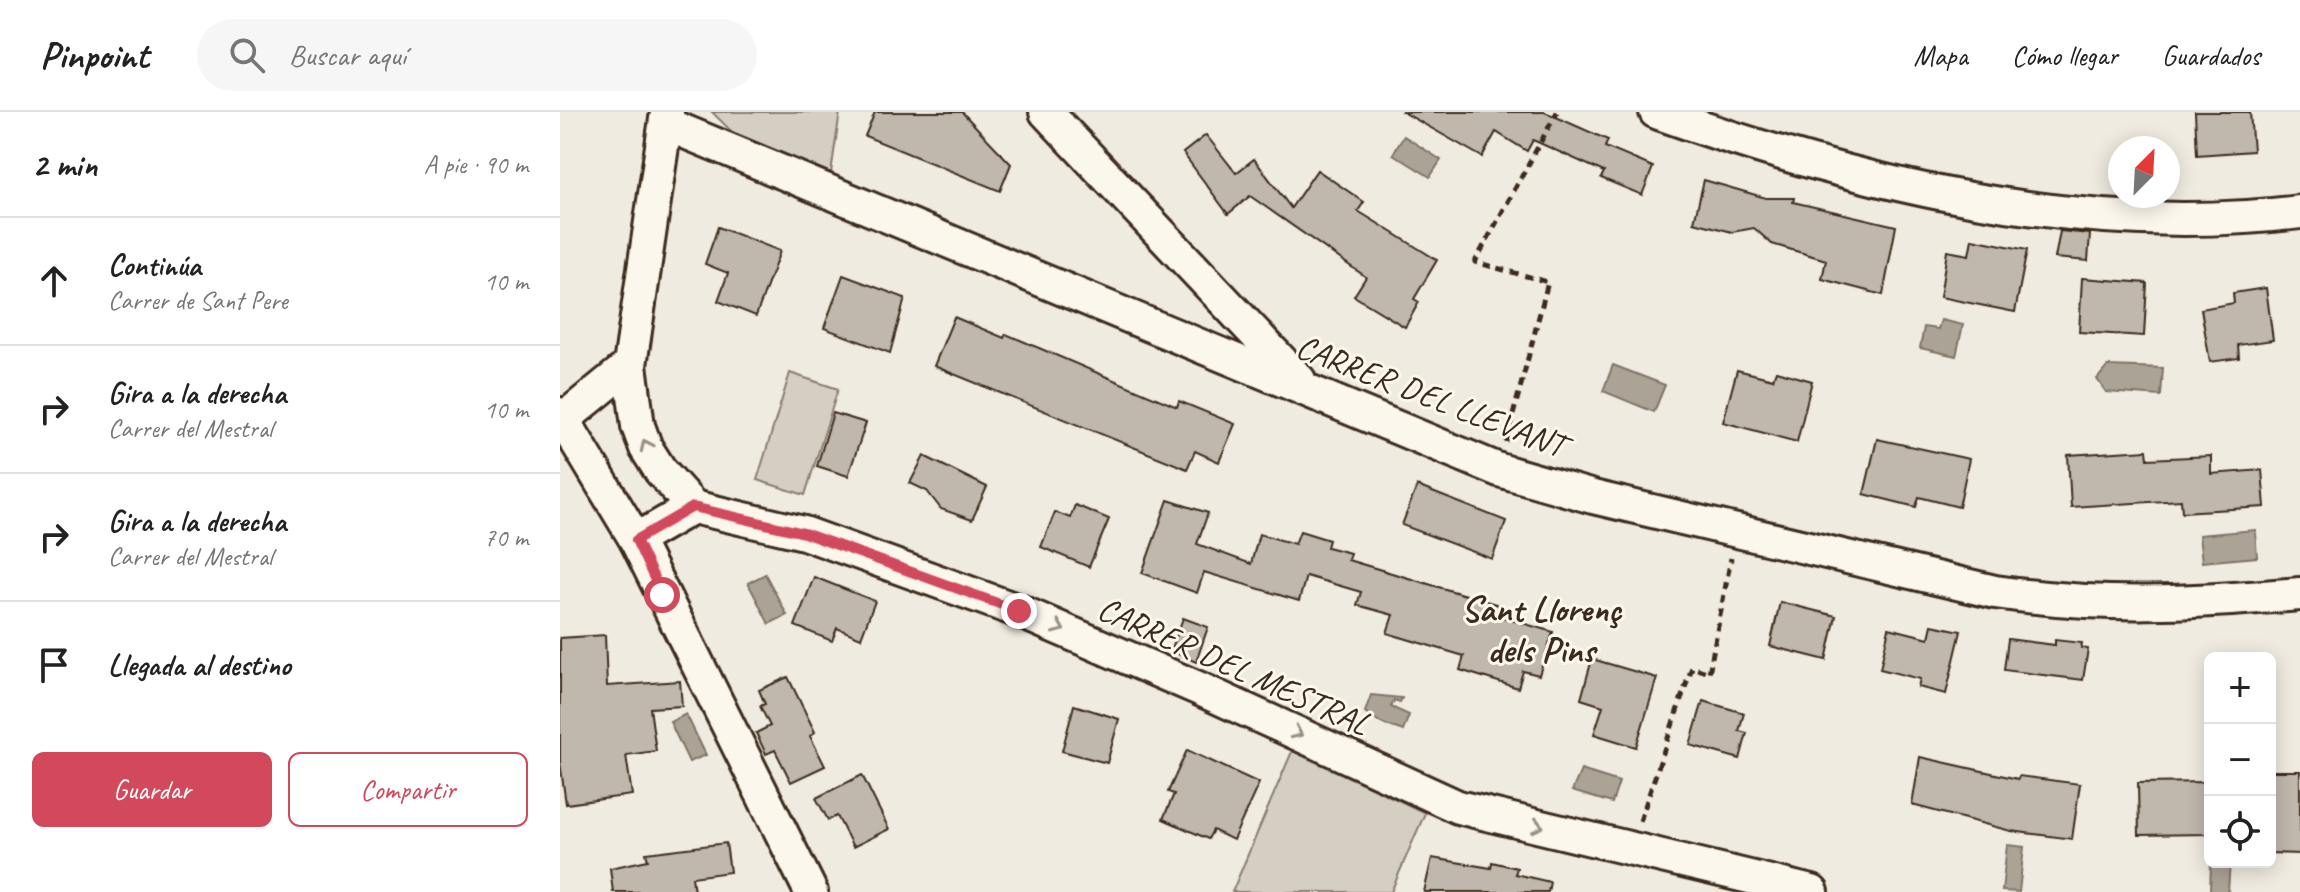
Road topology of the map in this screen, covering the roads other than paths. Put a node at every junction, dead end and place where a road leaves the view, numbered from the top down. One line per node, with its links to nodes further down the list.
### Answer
1 (1046, 112): 6 (street)
2 (1656, 112): 4 (street)
3 (667, 118): 5 (street); 6 (street, CARRER DEL LLEVANT)
4 (2300, 212)
5 (630, 365): 7 (street); 8 (street, one-way to 5)
6 (1306, 388): 10 (street, CARRER DEL LLEVANT)
7 (562, 416): 9 (street)
8 (693, 507): 9 (street); 12 (street, CARRER DEL MESTRAL, one-way to 12)
9 (636, 540): 11 (street)
10 (2300, 594)
11 (811, 892)
12 (1812, 892)

